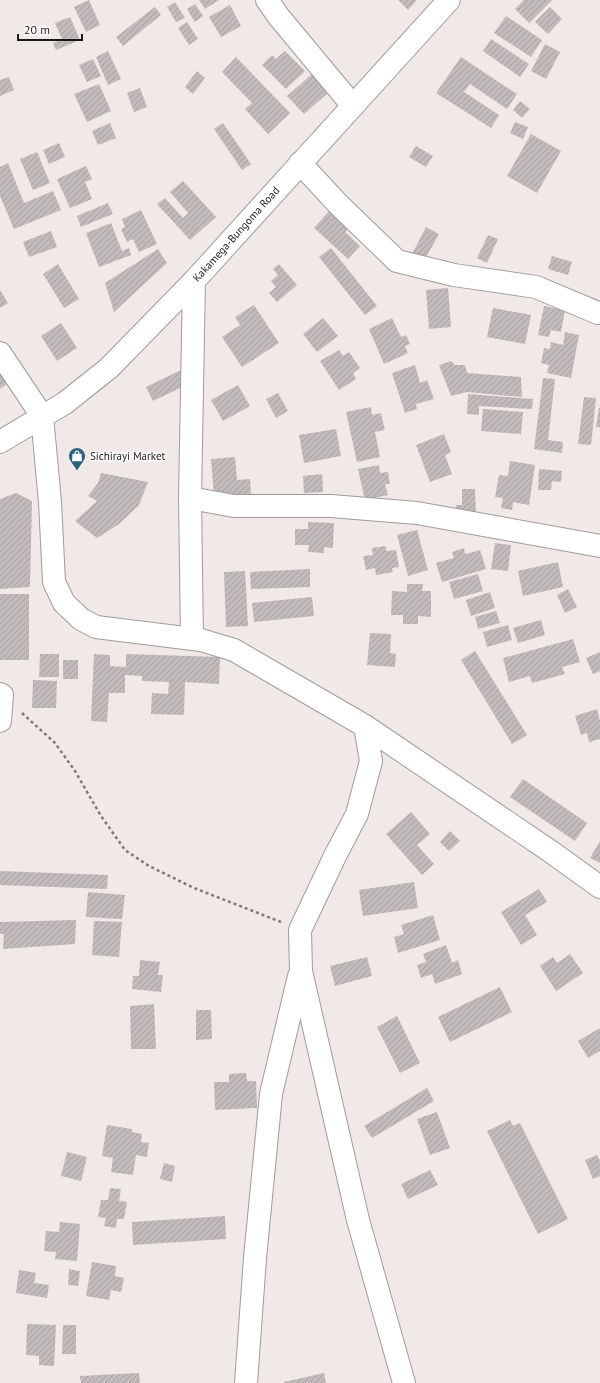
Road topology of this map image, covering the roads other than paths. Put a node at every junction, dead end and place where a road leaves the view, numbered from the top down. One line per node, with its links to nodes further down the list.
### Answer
1 (267, 0): 3 (street)
2 (449, 0): 3 (street, Kakamega-Bungoma Road)
3 (353, 106): 4 (street, Kakamega-Bungoma Road)
4 (300, 163): 5 (street, Kakamega-Bungoma Road); 6 (street)
5 (194, 281): 8 (street, Kakamega-Bungoma Road); 10 (street)
6 (600, 313)
7 (0, 353): 8 (street)
8 (42, 416): 9 (street, Kakamega-Bungoma Road); 12 (street)
9 (0, 442)
10 (190, 498): 11 (street); 12 (street)
11 (600, 546)
12 (192, 639): 15 (street)
13 (1, 695): 14 (street)
14 (0, 721)
15 (364, 726): 16 (street); 17 (street)
16 (600, 887)
17 (301, 971): 18 (street); 19 (street)
18 (246, 1383)
19 (404, 1383)

